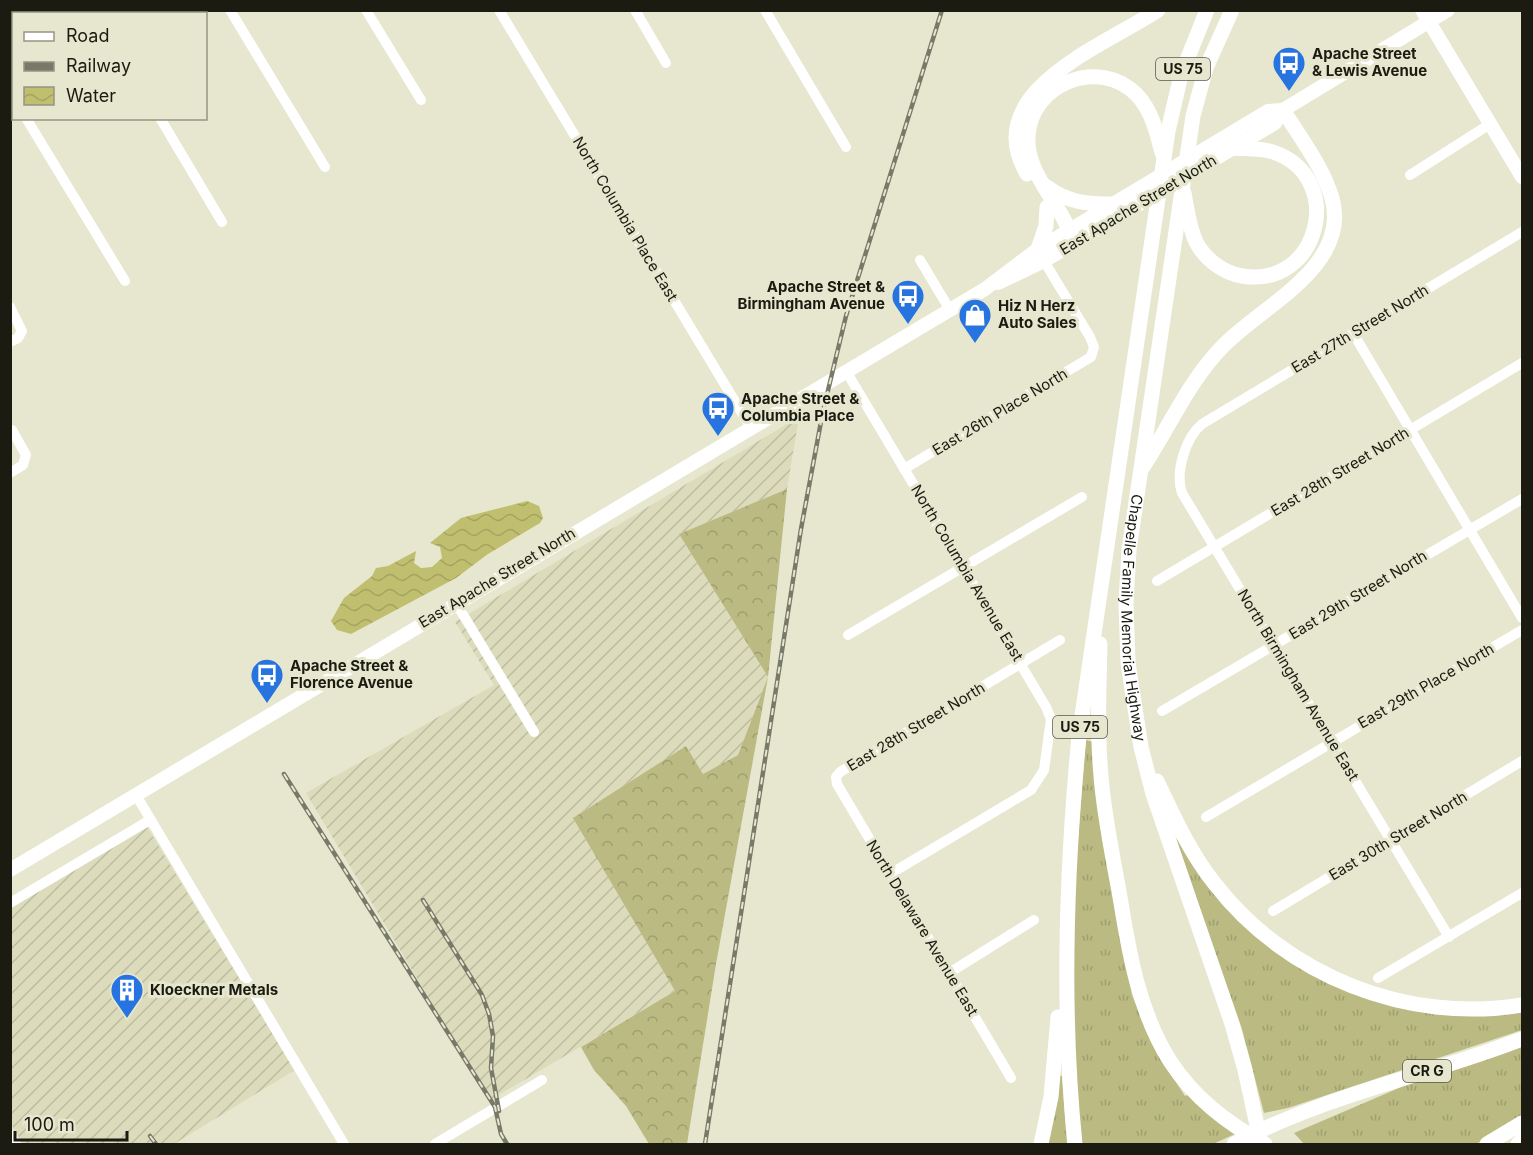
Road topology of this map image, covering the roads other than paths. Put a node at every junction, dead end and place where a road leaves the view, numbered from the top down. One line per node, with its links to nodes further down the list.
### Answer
1 (230, 10): 20 (street)
2 (366, 10): 12 (street)
3 (499, 10): 40 (street, North Columbia Place East)
4 (634, 10): 11 (street)
5 (765, 10): 18 (street)
6 (1158, 10): 25 (highway)
7 (1207, 10): 17 (highway, US 75)
8 (1232, 10): 26 (highway, US 75)
9 (1448, 10): 10 (main road, East Apache Street North)
10 (1425, 16): 13 (main road, East Apache Street North); 16 (main road)
11 (666, 63)
12 (420, 100)
13 (1283, 110): 19 (main road, East Apache Street North); 24 (main road, East Apache Street North); 44 (highway)
14 (27, 120): 32 (street)
15 (161, 120): 27 (street)
16 (1490, 124): 21 (street); 22 (main road)
17 (1163, 133): 23 (highway); 51 (highway, Chapelle Family Memorial Highway / US 75)
18 (846, 147)
19 (1233, 148): 26 (highway); 29 (main road, East Apache Street North)
20 (326, 167)
21 (1410, 175)
22 (1522, 177)
23 (1044, 185): 24 (highway); 29 (highway)
24 (1114, 204): 29 (main road, East Apache Street North)
25 (1047, 207): 29 (highway); 30 (highway)
26 (1183, 219): 44 (highway, Chapelle Family Memorial Highway)
27 (222, 222)
28 (1522, 231): 35 (street, East 27th Street North)
29 (1069, 236): 30 (main road, East Apache Street North)
30 (1041, 255): 34 (main road, East Apache Street North); 43 (street, East 26th Place North)
31 (920, 260): 34 (street)
32 (125, 281)
33 (10, 307): 36 (street)
34 (950, 310): 38 (main road, East Apache Street North)
35 (1353, 333): 39 (street, East 27th Street North); 42 (street)
36 (10, 342)
37 (1522, 363): 42 (street, East 28th Street North)
38 (846, 371): 40 (main road, East Apache Street North); 43 (street, North Columbia Avenue East)
39 (1197, 427): 49 (street, North Birmingham Avenue East)
40 (751, 428): 53 (main road, East Apache Street North)
41 (12, 430): 45 (street)
42 (1411, 430): 48 (street); 49 (street, East 28th Street North)
43 (904, 469): 50 (street, North Columbia Avenue East)
44 (1140, 472): 63 (highway, Chapelle Family Memorial Highway)
45 (10, 473)
46 (1082, 497): 50 (street)
47 (1522, 499): 48 (street, East 29th Street North)
48 (1469, 530): 54 (street); 58 (street, East 29th Street North)
49 (1216, 547): 52 (street, East 28th Street North); 58 (street, North Birmingham Avenue East)
50 (964, 566): 56 (street); 59 (street, North Columbia Avenue East)
51 (1102, 575): 72 (highway, Chapelle Family Memorial Highway / US 75); 96 (highway)
52 (1157, 581)
53 (456, 603): 61 (street); 66 (main road, East Apache Street North)
54 (1522, 618)
55 (1522, 630): 62 (street, East 29th Place North)
56 (848, 635)
57 (1060, 640): 59 (street, East 28th Street North)
58 (1275, 645): 60 (street, East 29th Street North); 62 (street, North Birmingham Avenue East)
59 (1021, 664): 65 (street, East 28th Street North); 71 (street, North Columbia Avenue East)
60 (1162, 711)
61 (534, 732)
62 (1331, 742): 67 (street, East 29th Place North); 69 (street, North Birmingham Avenue East)
63 (1141, 747): 78 (highway, Chapelle Family Memorial Highway); 81 (highway)
64 (1522, 761): 69 (street, East 30th Street North)
65 (836, 777): 71 (street, North Delaware Avenue East)
66 (136, 795): 68 (street); 70 (main road, East Apache Street North)
67 (1206, 817)
68 (150, 820): 74 (street); 90 (street)
69 (1391, 840): 75 (street, East 30th Street North); 77 (street, North Birmingham Avenue East)
70 (10, 870)
71 (890, 874): 79 (street, North Delaware Avenue East)
72 (1068, 879): 92 (highway); 93 (highway, Chapelle Family Memorial Highway / US 75)
73 (1522, 893): 77 (street)
74 (10, 903)
75 (1273, 911)
76 (1034, 920): 79 (street)
77 (1449, 937): 80 (street)
78 (1209, 958): 95 (highway); 96 (highway, Chapelle Family Memorial Highway)
79 (949, 973): 83 (street, North Delaware Avenue East)
80 (1378, 978)
81 (1522, 1005)
82 (1522, 1039): 85 (highway, CR G)
83 (1011, 1078)
84 (543, 1080): 91 (street)
85 (1297, 1119): 94 (highway); 96 (highway)
86 (1522, 1123): 97 (highway)
87 (10, 1135): 89 (street)
88 (1522, 1140): 98 (highway)
89 (16, 1144)
90 (344, 1144)
91 (435, 1144)
92 (1041, 1144)
93 (1075, 1144)
94 (1234, 1144)
95 (1249, 1144)
96 (1262, 1144)
97 (1487, 1144)
98 (1518, 1144)

